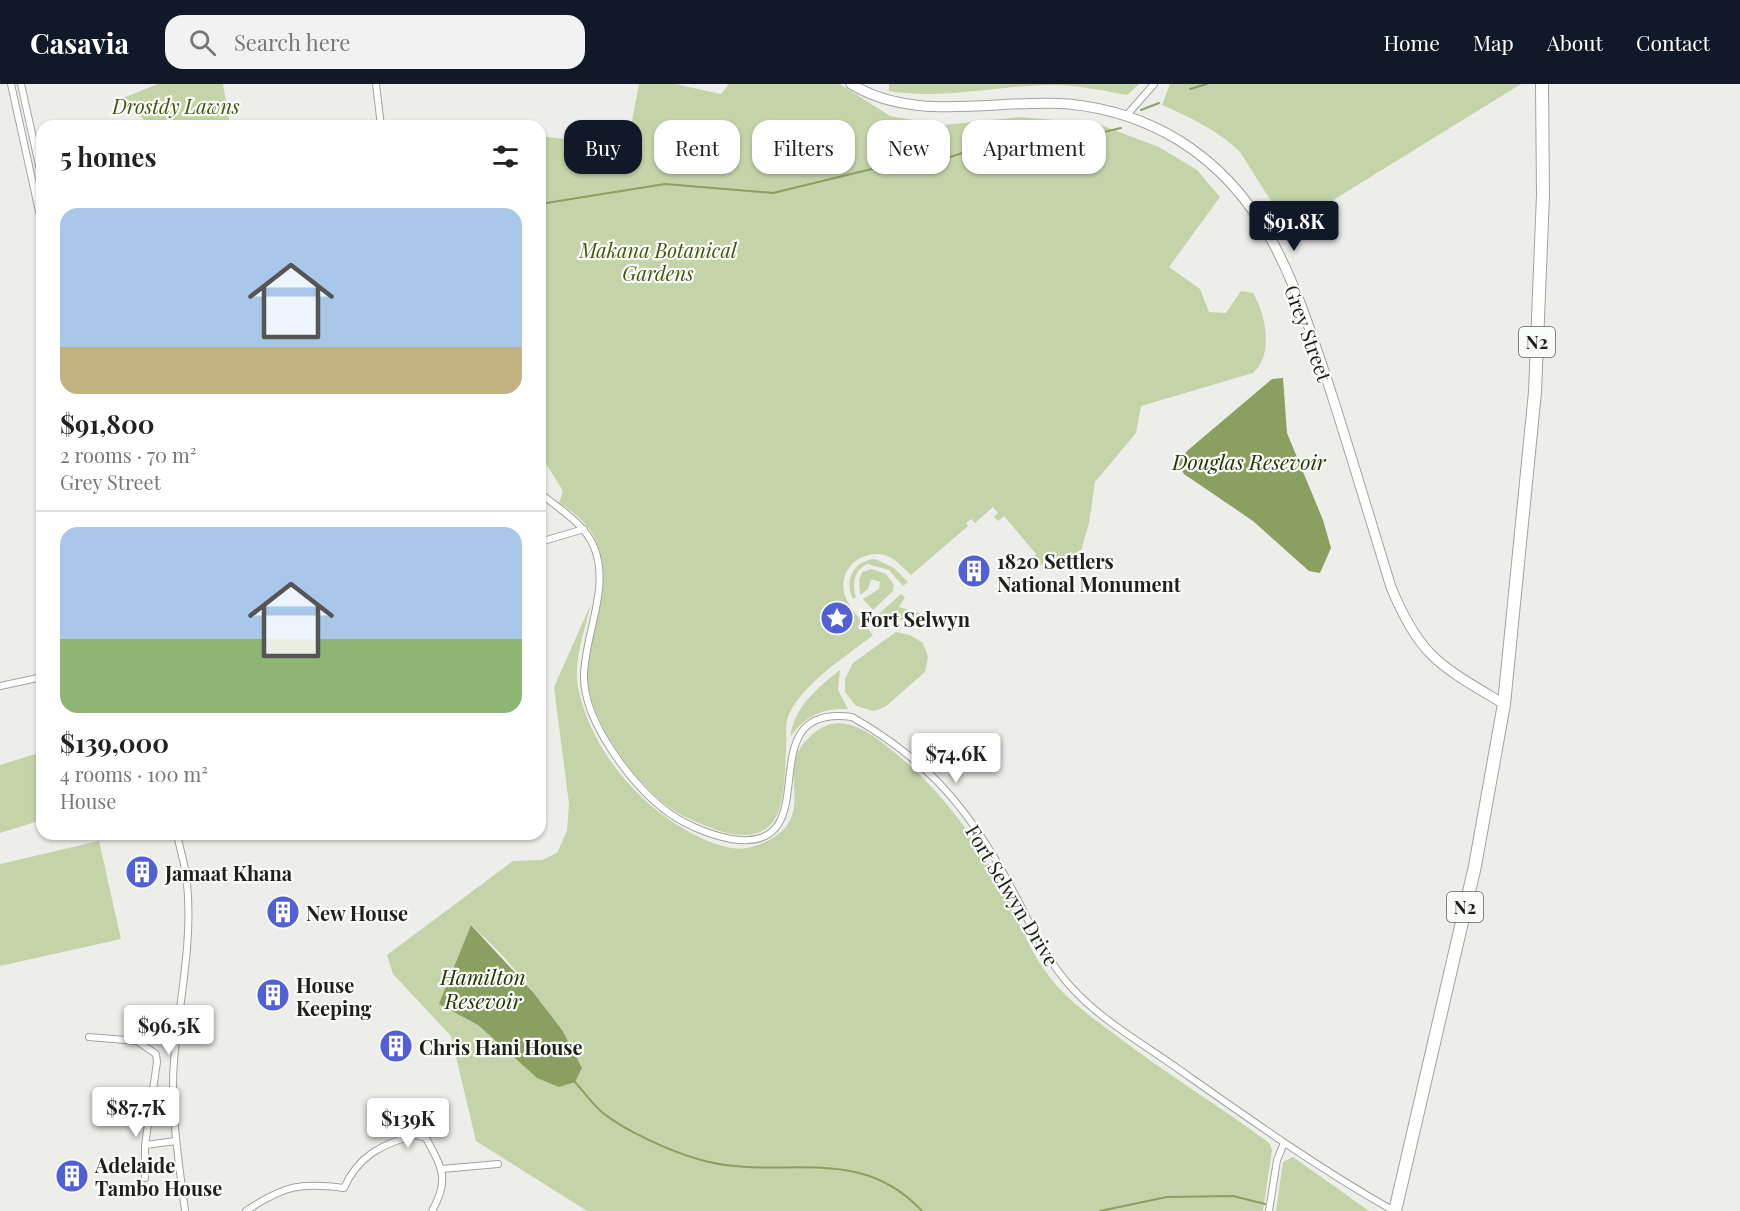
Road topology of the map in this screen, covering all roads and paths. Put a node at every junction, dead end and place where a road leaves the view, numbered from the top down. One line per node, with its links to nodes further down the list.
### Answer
1 (11, 84): 10 (street)
2 (21, 84): 9 (street)
3 (376, 84): 8 (street)
4 (851, 84): 7 (main road, Grey Street)
5 (1154, 84): 7 (street)
6 (1542, 84): 16 (highway, N2)
7 (1126, 116): 16 (main road, Grey Street)
8 (380, 120)
9 (36, 152)
10 (36, 198)
11 (546, 498): 12 (street)
12 (584, 529): 13 (street); 20 (street, Fort Selwyn Drive)
13 (546, 540)
14 (36, 677): 15 (street)
15 (0, 686)
16 (1504, 704): 29 (highway, N2)
17 (178, 840): 19 (street)
18 (89, 1037): 21 (street)
19 (176, 1141): 21 (street); 25 (street)
20 (1284, 1143): 28 (street); 29 (street, Fort Selwyn Drive)
21 (145, 1145): 24 (street)
22 (498, 1164): 23 (street)
23 (442, 1169): 26 (street); 27 (street)
24 (145, 1178)
25 (185, 1211)
26 (246, 1211)
27 (432, 1211)
28 (1269, 1211)
29 (1394, 1211)

